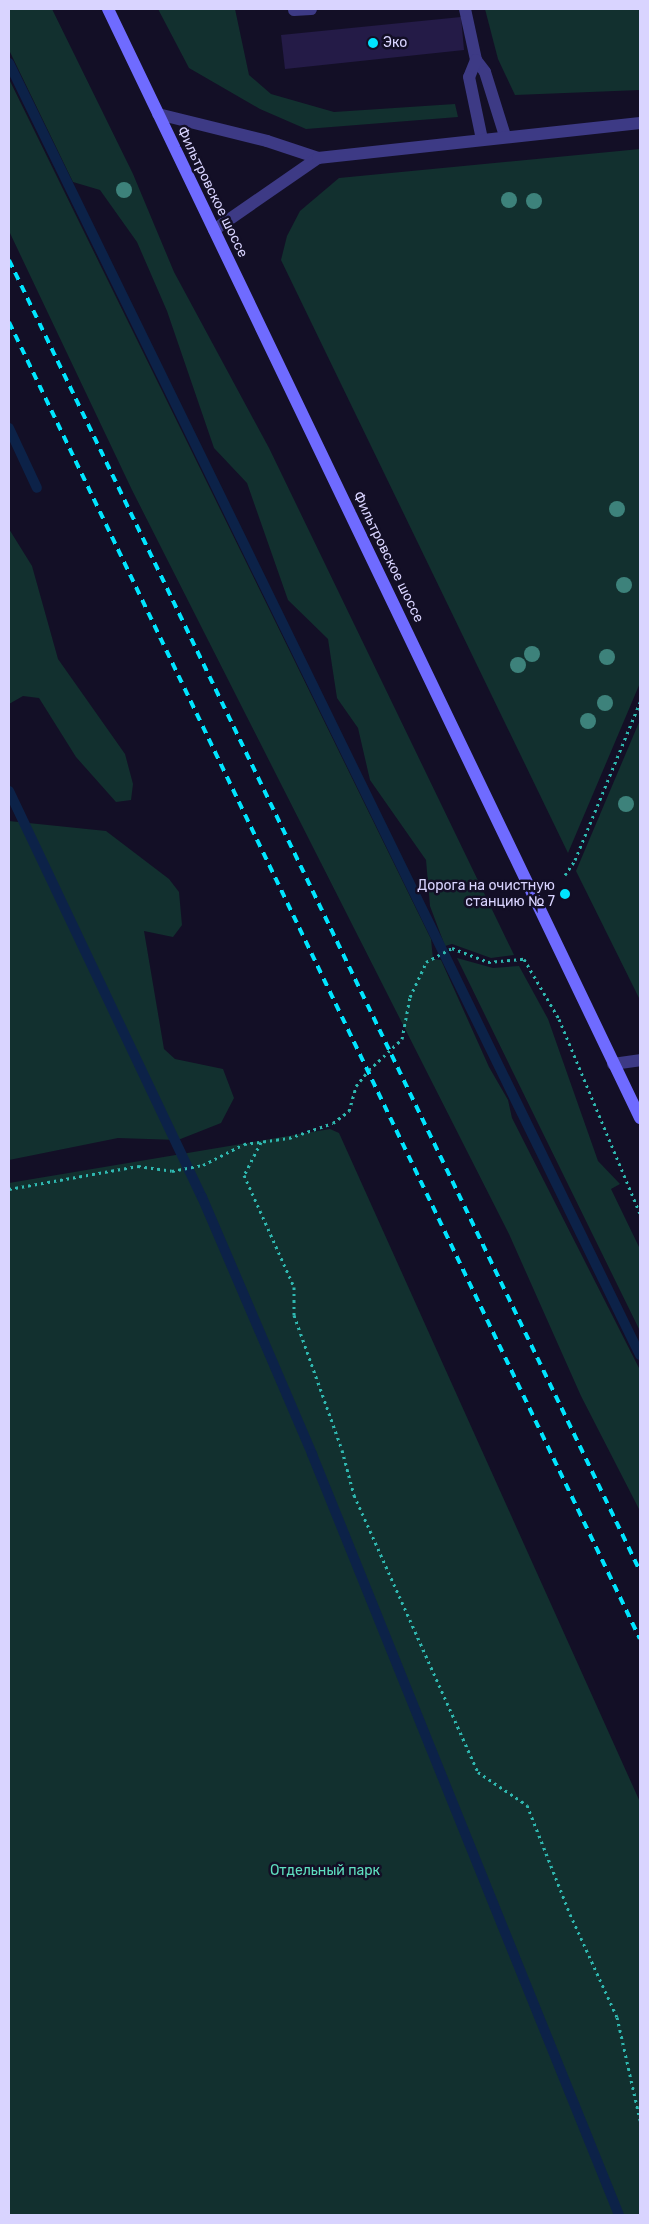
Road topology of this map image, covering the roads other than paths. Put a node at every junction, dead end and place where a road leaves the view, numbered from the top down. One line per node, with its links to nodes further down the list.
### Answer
1 (108, 9): 6 (main road, Фильтровское шоссе)
2 (311, 9): 4 (lane)
3 (465, 9): 5 (lane)
4 (294, 10)
5 (476, 60): 8 (lane); 9 (lane)
6 (158, 114): 10 (lane); 11 (main road, Фильтровское шоссе)
7 (640, 123): 8 (lane)
8 (506, 136): 9 (lane)
9 (482, 139): 10 (lane)
10 (318, 158): 11 (lane)
11 (214, 230): 13 (main road, Фильтровское шоссе)
12 (640, 1060): 13 (lane)
13 (614, 1064): 14 (main road, Фильтровское шоссе)
14 (640, 1118)

